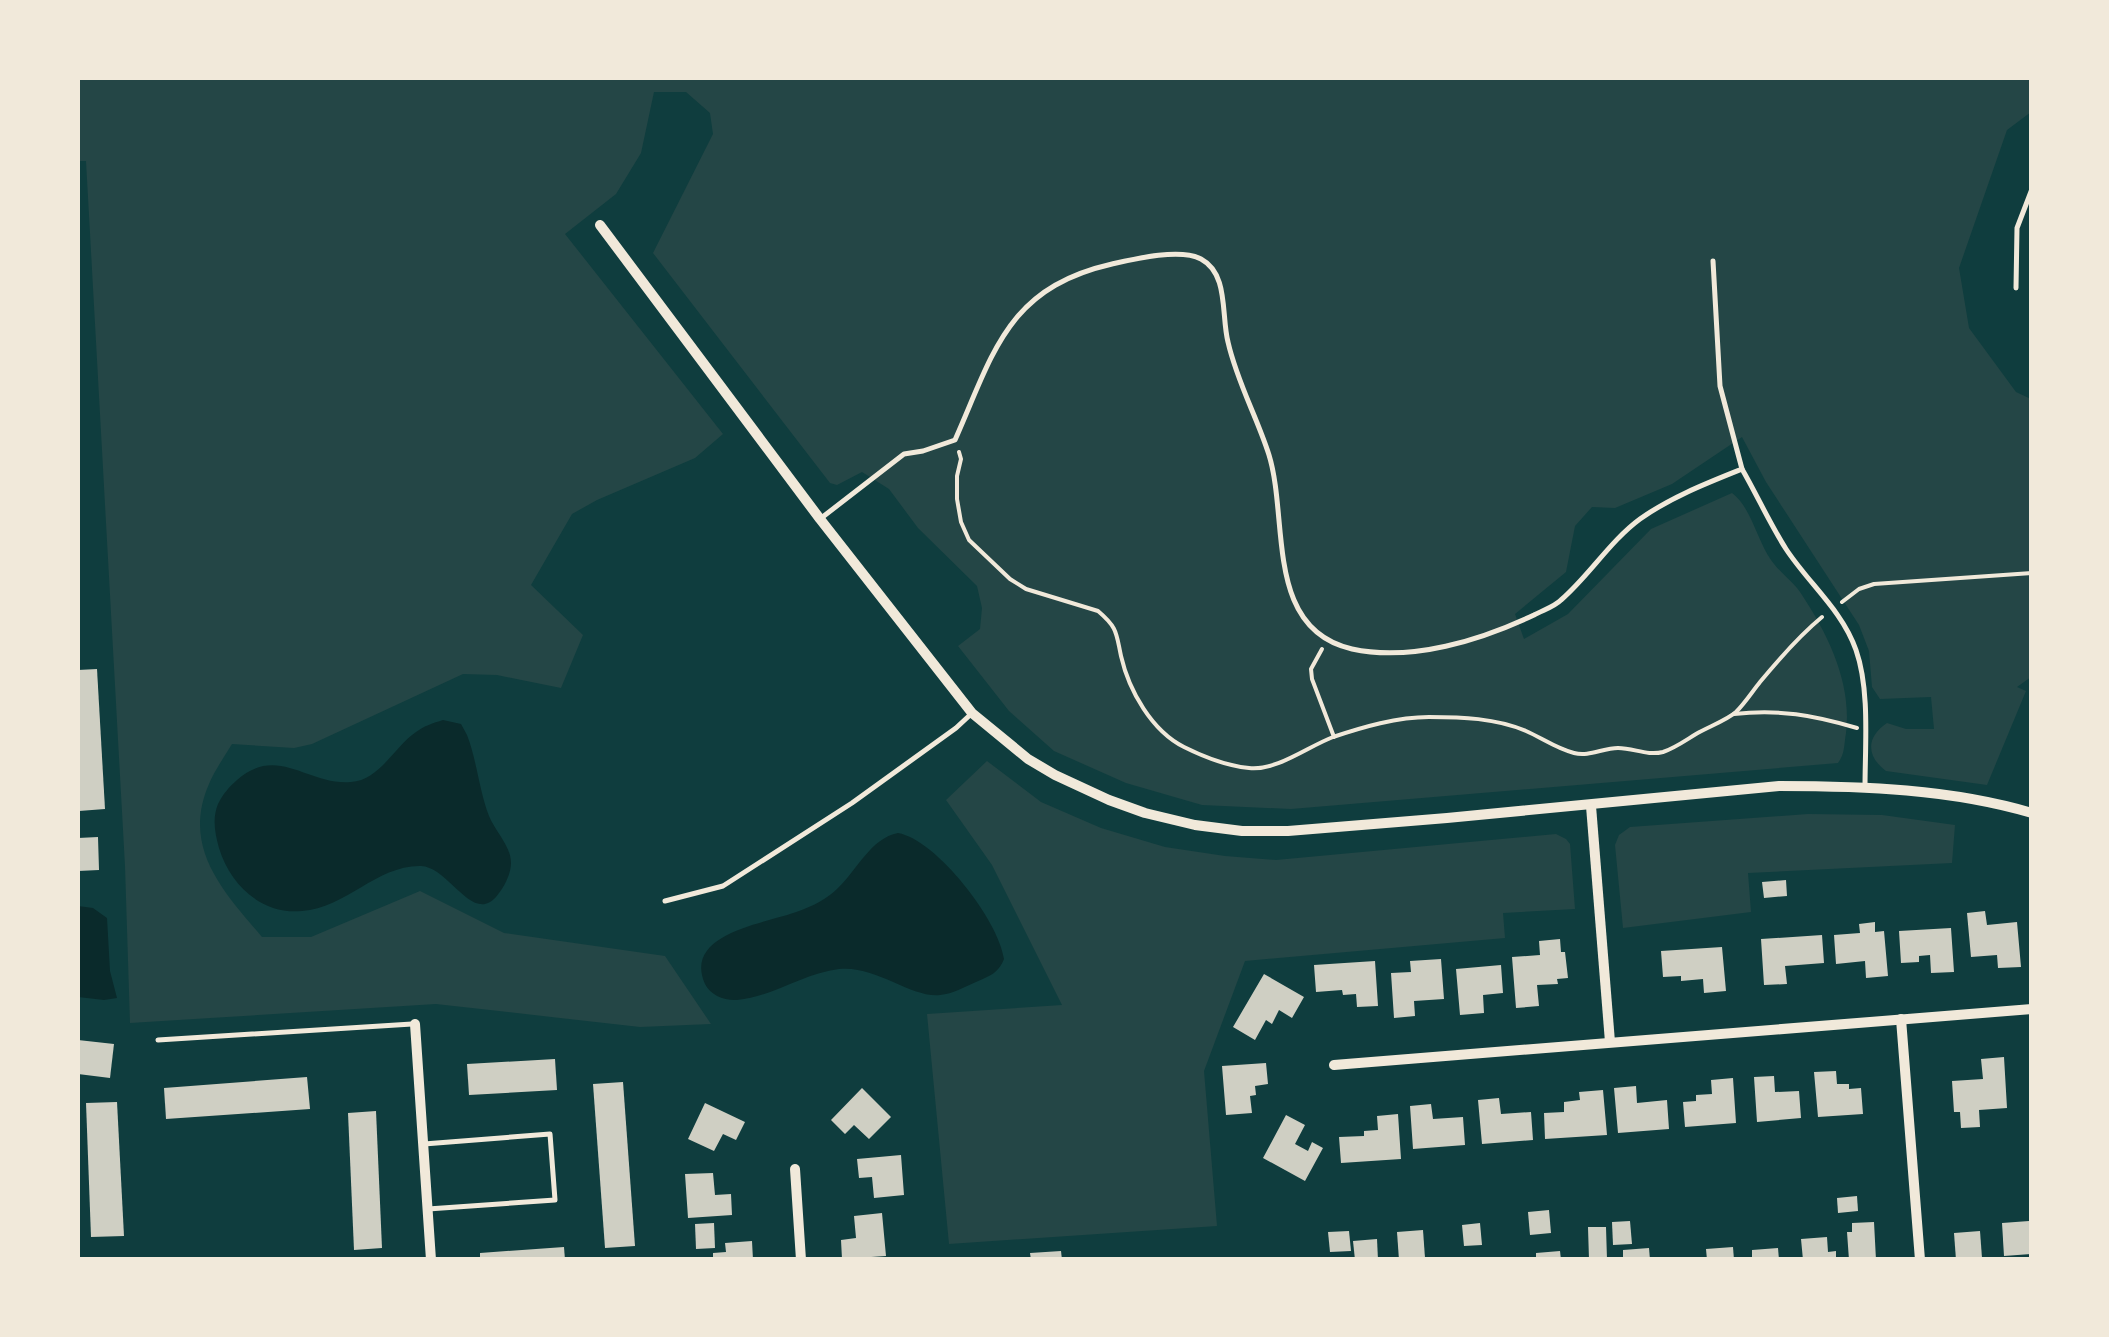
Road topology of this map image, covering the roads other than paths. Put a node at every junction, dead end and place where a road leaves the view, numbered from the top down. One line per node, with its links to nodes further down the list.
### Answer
1 (2032, 189): 4 (lane)
2 (600, 225): 6 (street)
3 (1713, 262): 5 (lane)
4 (2016, 288)
5 (1742, 469): 6 (lane); 8 (lane)
6 (820, 519): 7 (street)
7 (972, 713): 9 (street); 11 (lane)
8 (1865, 788): 9 (street); 10 (street)
9 (1591, 806): 16 (street)
10 (2032, 813)
11 (665, 901)
12 (2032, 1010): 13 (street)
13 (1902, 1019): 16 (street); 23 (street)
14 (415, 1024): 15 (lane); 18 (street)
15 (158, 1040)
16 (1610, 1042): 17 (street)
17 (1334, 1065)
18 (424, 1144): 20 (street); 20 (lane)
19 (795, 1168): 22 (street)
20 (428, 1209): 21 (street)
21 (431, 1260)
22 (801, 1260)
23 (1920, 1260)

